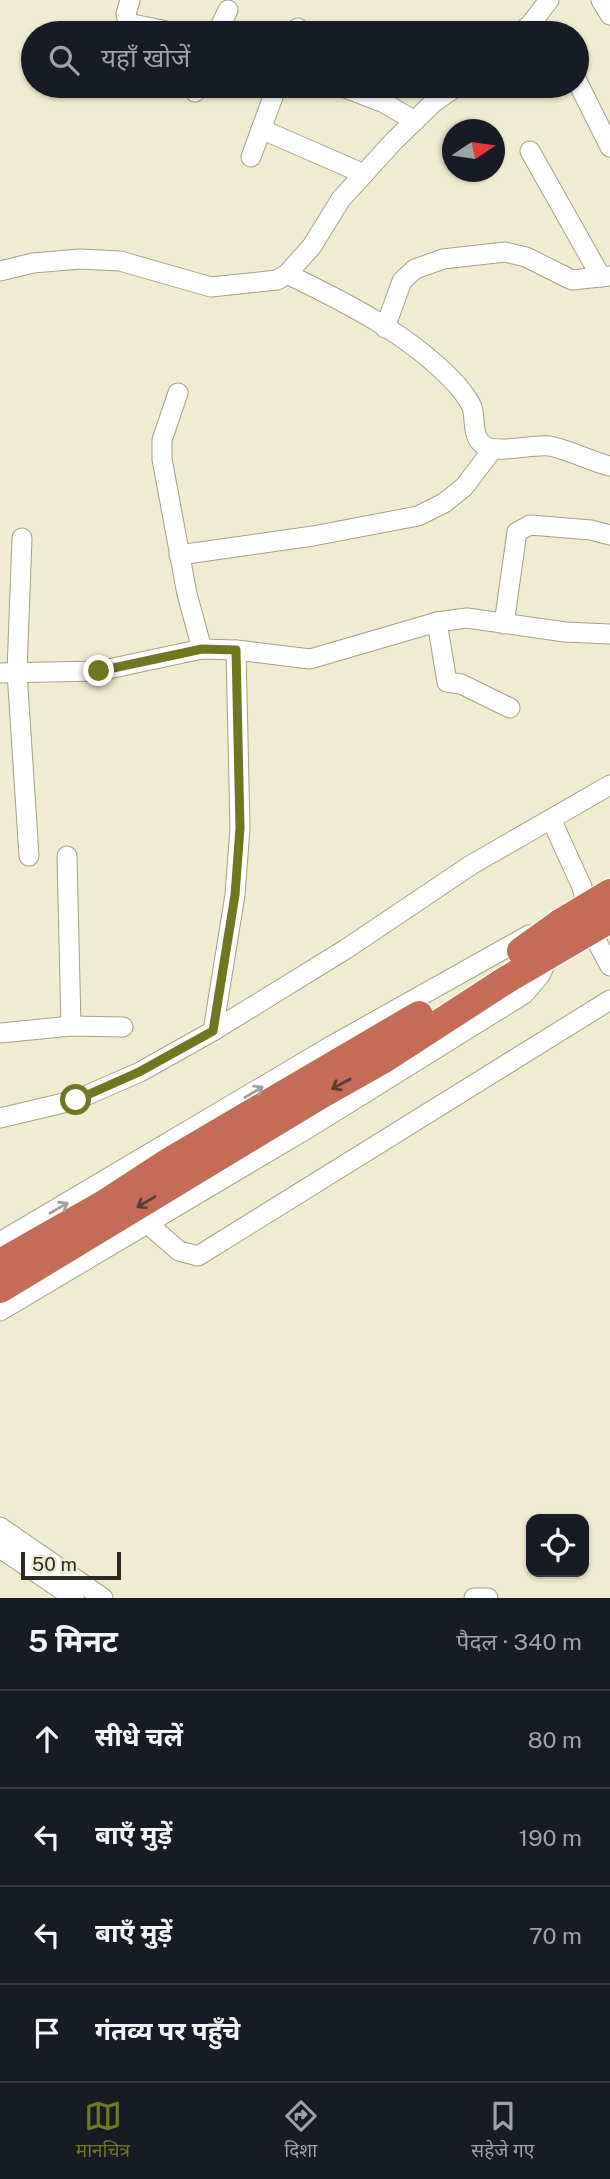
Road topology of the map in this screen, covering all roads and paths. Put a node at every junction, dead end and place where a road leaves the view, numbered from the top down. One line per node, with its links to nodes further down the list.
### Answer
1 (130, 0): 6 (street)
2 (549, 0): 8 (street)
3 (601, 0): 5 (street)
4 (228, 10): 7 (street)
5 (610, 15)
6 (127, 21)
7 (223, 21)
8 (536, 21)
9 (273, 98): 14 (street)
10 (371, 98): 13 (street)
11 (443, 98): 13 (street)
12 (586, 98): 15 (street)
13 (415, 121): 18 (street)
14 (261, 129): 17 (street); 18 (street)
15 (610, 147)
16 (530, 151): 21 (street)
17 (251, 157)
18 (363, 174): 20 (street)
19 (0, 271): 20 (street)
20 (287, 274): 22 (street)
21 (605, 276): 22 (street)
22 (385, 328): 24 (street)
23 (178, 393): 28 (street)
24 (493, 449): 25 (street); 28 (street)
25 (610, 466)
26 (610, 535): 30 (street)
27 (22, 538): 34 (street)
28 (179, 555): 32 (street)
29 (437, 622): 30 (street); 33 (street); 35 (street)
30 (504, 624): 31 (street)
31 (610, 634)
32 (202, 649): 33 (street); 34 (street)
33 (236, 650): 48 (street)
34 (8, 672): 38 (street)
35 (510, 708)
36 (610, 785): 37 (street)
37 (551, 819): 41 (street); 48 (street)
38 (29, 856)
39 (67, 856): 46 (street)
40 (610, 882): 41 (street)
41 (599, 919): 42 (highway); 43 (street); 45 (highway); 52 (street, one-way to 41)
42 (549, 954): 45 (highway); 51 (street)
43 (610, 966)
44 (610, 1000): 51 (street)
45 (456, 1002): 53 (highway); 54 (highway, one-way to 54)
46 (71, 1026): 47 (street); 49 (street)
47 (123, 1027)
48 (213, 1031): 50 (street)
49 (0, 1033)
50 (0, 1118)
51 (148, 1224): 55 (street)
52 (0, 1242)
53 (0, 1263)
54 (0, 1289)
55 (0, 1311)
56 (0, 1527): 59 (street)
57 (0, 1548): 58 (street)
58 (74, 1598)
59 (103, 1598)
60 (474, 1598): 61 (street)
61 (488, 1598)

